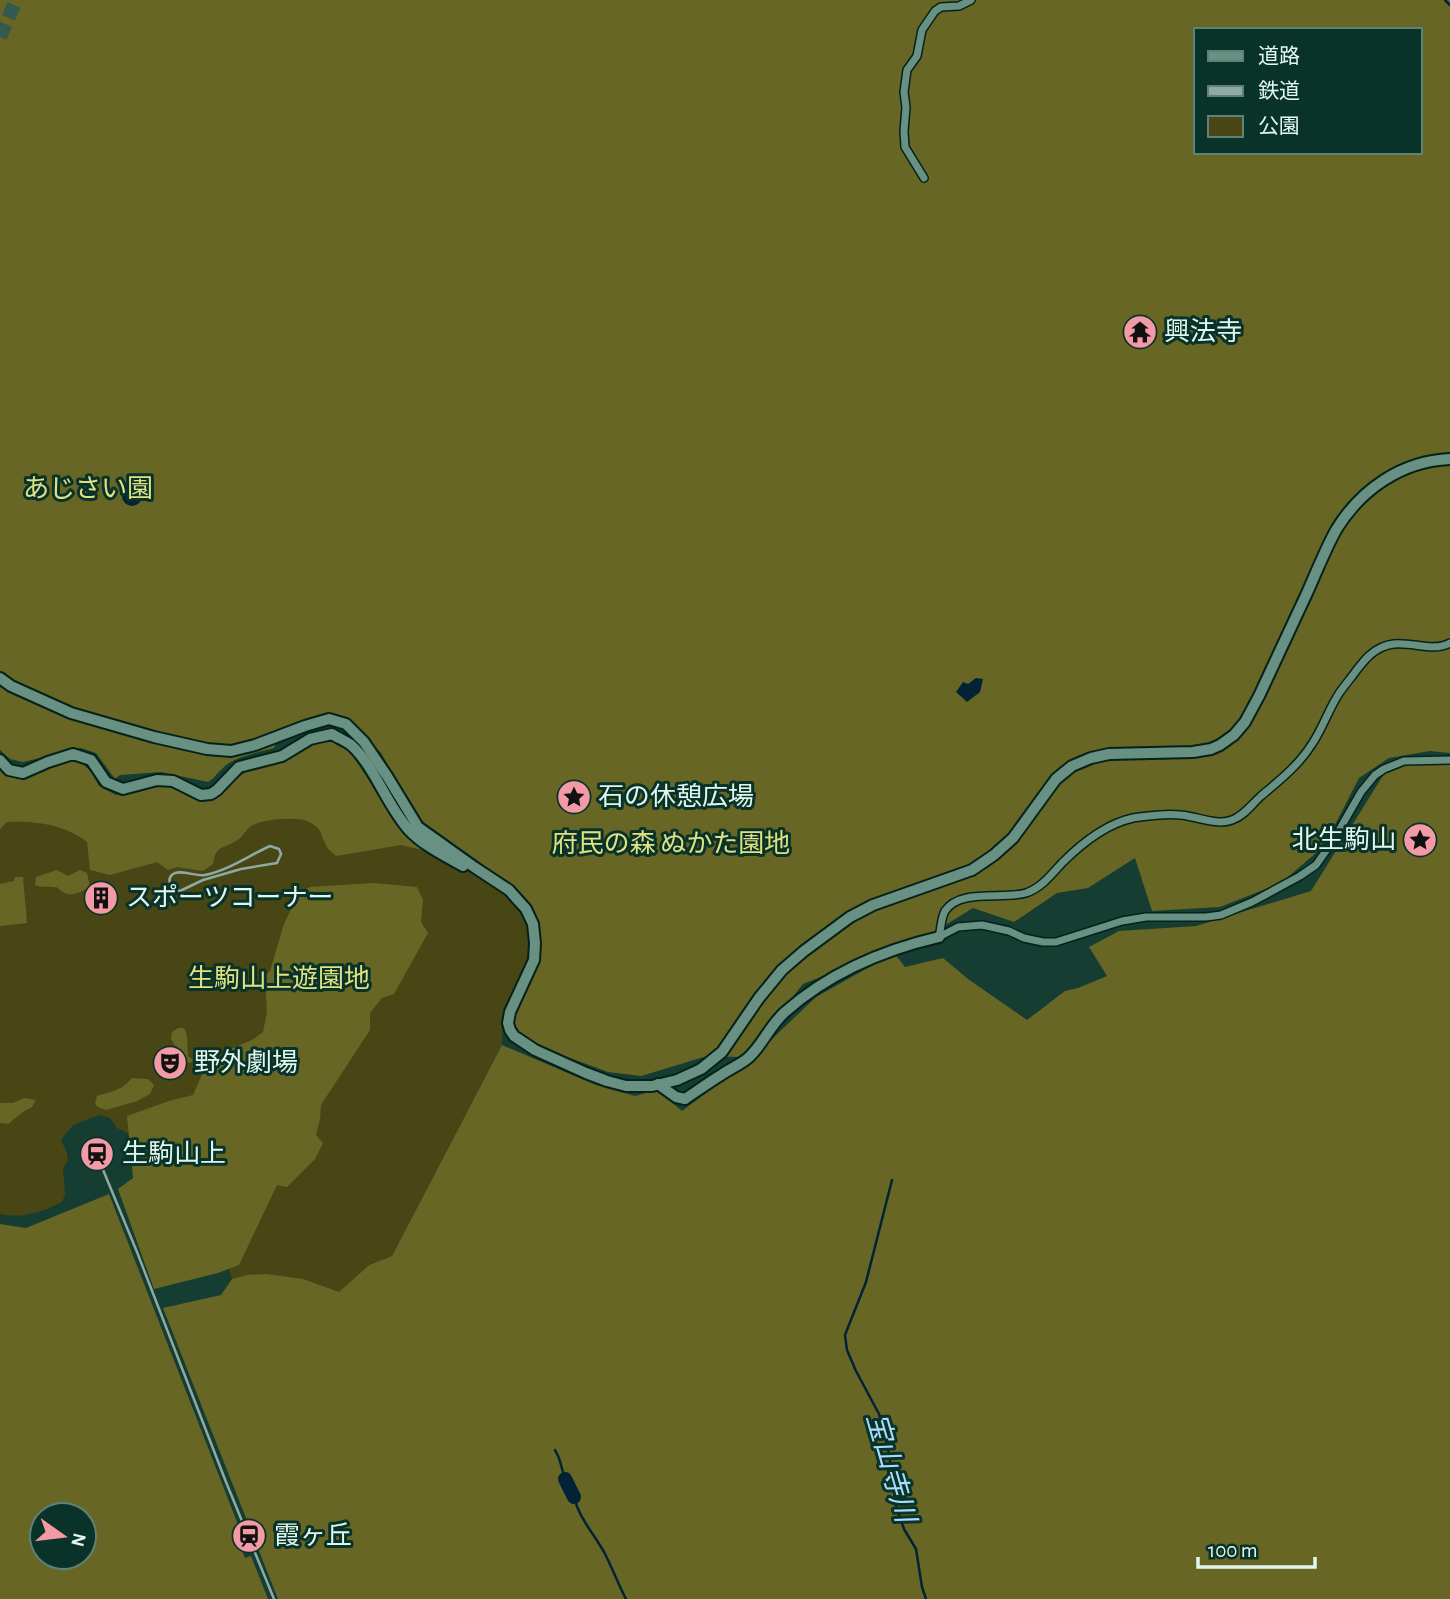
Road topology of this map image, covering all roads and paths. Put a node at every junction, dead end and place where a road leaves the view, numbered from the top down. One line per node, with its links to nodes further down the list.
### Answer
1 (971, 0): 2 (street)
2 (924, 178)
3 (1450, 459): 10 (street)
4 (1450, 643): 9 (street)
5 (0, 678): 8 (street)
6 (0, 760): 8 (street)
7 (1450, 760): 9 (street)
8 (474, 867): 10 (street)
9 (939, 937): 10 (street)
10 (658, 1084)

